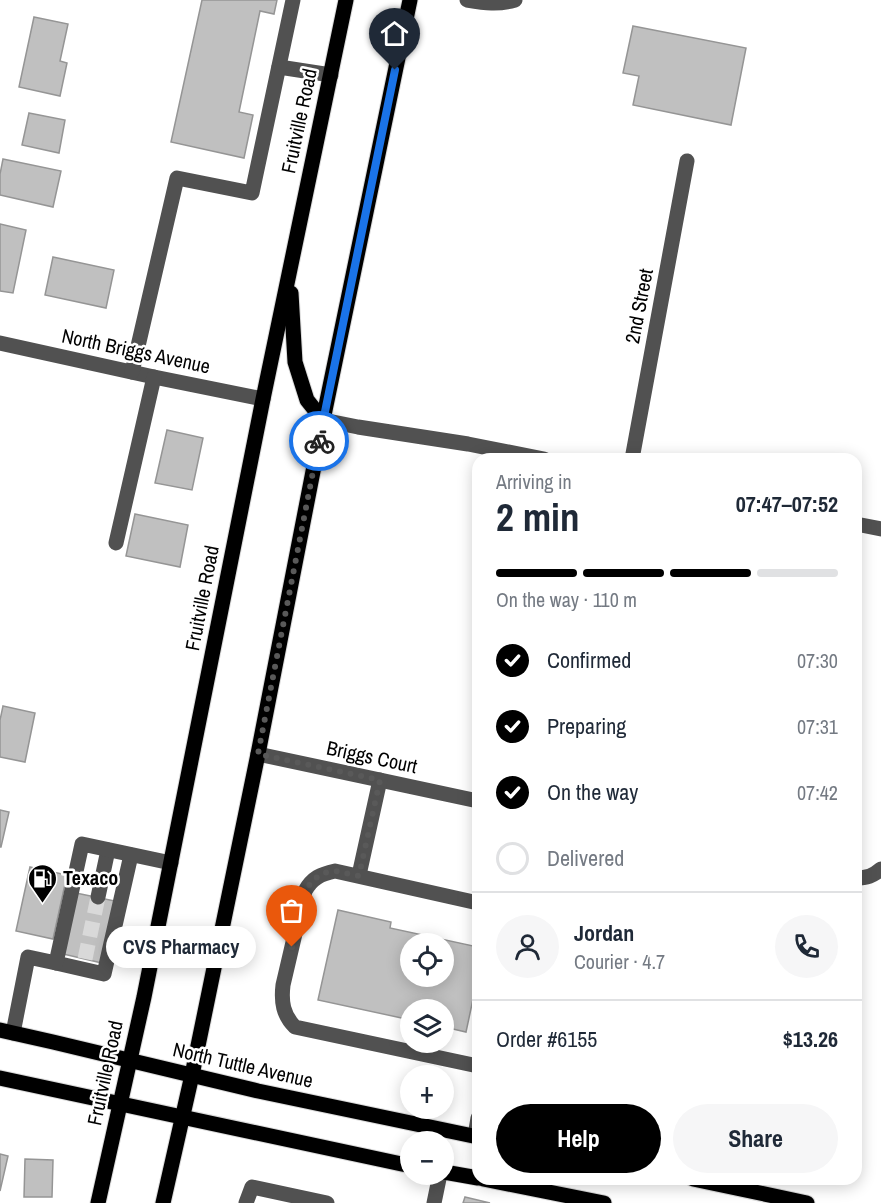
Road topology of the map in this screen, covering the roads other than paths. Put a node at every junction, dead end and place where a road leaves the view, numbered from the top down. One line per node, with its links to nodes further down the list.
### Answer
1 (293, 0): 6 (street)
2 (346, 0): 7 (main road, Fruitville Road)
3 (410, 0): 14 (main road)
4 (467, 0): 5 (street)
5 (515, 0)
6 (279, 67): 7 (street); 11 (street)
7 (331, 75): 9 (main road, Fruitville Road)
8 (687, 161): 16 (street, 2nd Street)
9 (289, 273): 13 (main road, Fruitville Road); 14 (main road)
10 (0, 343): 11 (street, North Briggs Avenue)
11 (132, 372): 12 (street, North Briggs Avenue)
12 (154, 377): 13 (street, North Briggs Avenue); 19 (street)
13 (263, 399): 25 (main road, Fruitville Road)
14 (323, 420): 15 (street); 20 (main road)
15 (514, 453)
16 (633, 453)
17 (862, 525): 18 (street)
18 (881, 529)
19 (116, 543)
20 (258, 754): 21 (street, Briggs Court); 35 (main road)
21 (380, 780): 22 (street, Briggs Court); 27 (street)
22 (472, 800)
23 (108, 850): 24 (street); 29 (street); 31 (street)
24 (131, 855): 25 (street); 31 (street)
25 (171, 863): 33 (main road, Fruitville Road)
26 (881, 869): 28 (street)
27 (359, 876): 30 (street); 34 (street)
28 (862, 878)
29 (98, 897)
30 (472, 902)
31 (56, 963): 32 (street)
32 (6, 1032): 33 (main road, North Tuttle Avenue)
33 (129, 1060): 35 (main road, North Tuttle Avenue); 37 (main road, Fruitville Road)
34 (472, 1065)
35 (192, 1075): 38 (main road); 39 (main road, North Tuttle Avenue)
36 (0, 1078): 37 (main road)
37 (120, 1104): 38 (main road); 47 (main road, Fruitville Road)
38 (182, 1118): 40 (main road); 48 (main road)
39 (472, 1135)
40 (400, 1164)
41 (454, 1174): 42 (main road)
42 (472, 1177)
43 (438, 1185): 51 (street)
44 (513, 1185): 52 (main road)
45 (717, 1185): 46 (main road)
46 (776, 1200): 53 (main road)
47 (98, 1203)
48 (163, 1203)
49 (246, 1203): 50 (street)
50 (327, 1203)
51 (434, 1203)
52 (604, 1203)
53 (807, 1203)

